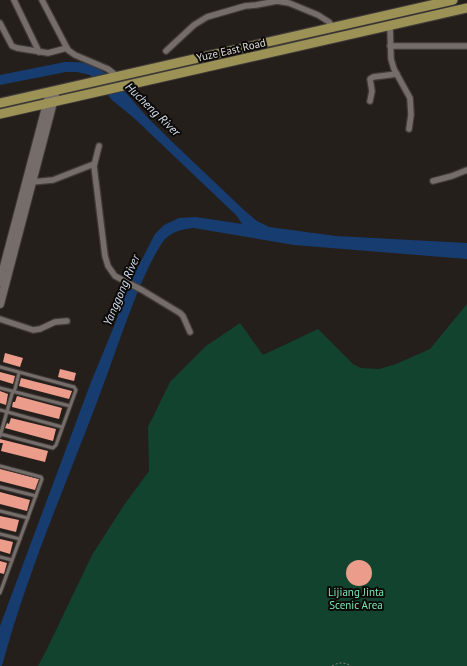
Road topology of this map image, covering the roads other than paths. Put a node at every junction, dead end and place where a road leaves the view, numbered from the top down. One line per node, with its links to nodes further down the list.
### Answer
1 (14, 0): 15 (street)
2 (42, 0): 13 (street)
3 (301, 0): 6 (street)
4 (453, 0): 10 (main road, Yuze East Road)
5 (245, 3): 6 (street); 14 (street)
6 (299, 7): 10 (street)
7 (467, 8): 9 (main road, Yuze East Road)
8 (0, 23): 15 (street)
9 (390, 26): 11 (street); 20 (main road, Yuze East Road)
10 (333, 28): 17 (main road, Yuze East Road)
11 (390, 46): 12 (street); 16 (street)
12 (467, 46)
13 (67, 48): 15 (street); 17 (street)
14 (166, 51)
15 (39, 52)
16 (397, 74): 19 (street); 23 (street)
17 (118, 77): 18 (main road, Yuze East Road)
18 (53, 91): 20 (street); 21 (main road, Yuze East Road)
19 (370, 101)
20 (50, 103): 22 (main road, Yuze East Road); 28 (street); 29 (street)
21 (0, 104)
22 (0, 114)
23 (409, 129)
24 (99, 146): 25 (street)
25 (94, 164): 28 (street); 34 (street)
26 (467, 170): 27 (street)
27 (433, 181)
28 (32, 182): 31 (street)
29 (2, 268): 30 (street)
30 (0, 282)
31 (0, 304)
32 (0, 319): 33 (street)
33 (67, 321)
34 (190, 332)
35 (0, 368): 36 (lane)
36 (19, 373): 38 (lane); 39 (lane)
37 (0, 388): 38 (lane)
38 (14, 391): 39 (lane); 41 (lane)
39 (70, 406): 42 (lane)
40 (0, 410): 41 (lane)
41 (7, 412): 42 (lane); 43 (lane)
42 (62, 427): 43 (lane)
43 (0, 435)
44 (0, 466): 46 (lane)
45 (0, 487): 46 (lane)
46 (36, 496): 48 (lane)
47 (0, 511): 48 (lane)
48 (28, 518): 50 (lane)
49 (0, 534): 50 (lane)
50 (20, 539): 52 (lane)
51 (0, 557): 52 (lane)
52 (12, 560): 54 (lane)
53 (0, 580): 54 (lane)
54 (5, 581): 55 (lane)
55 (0, 593)

